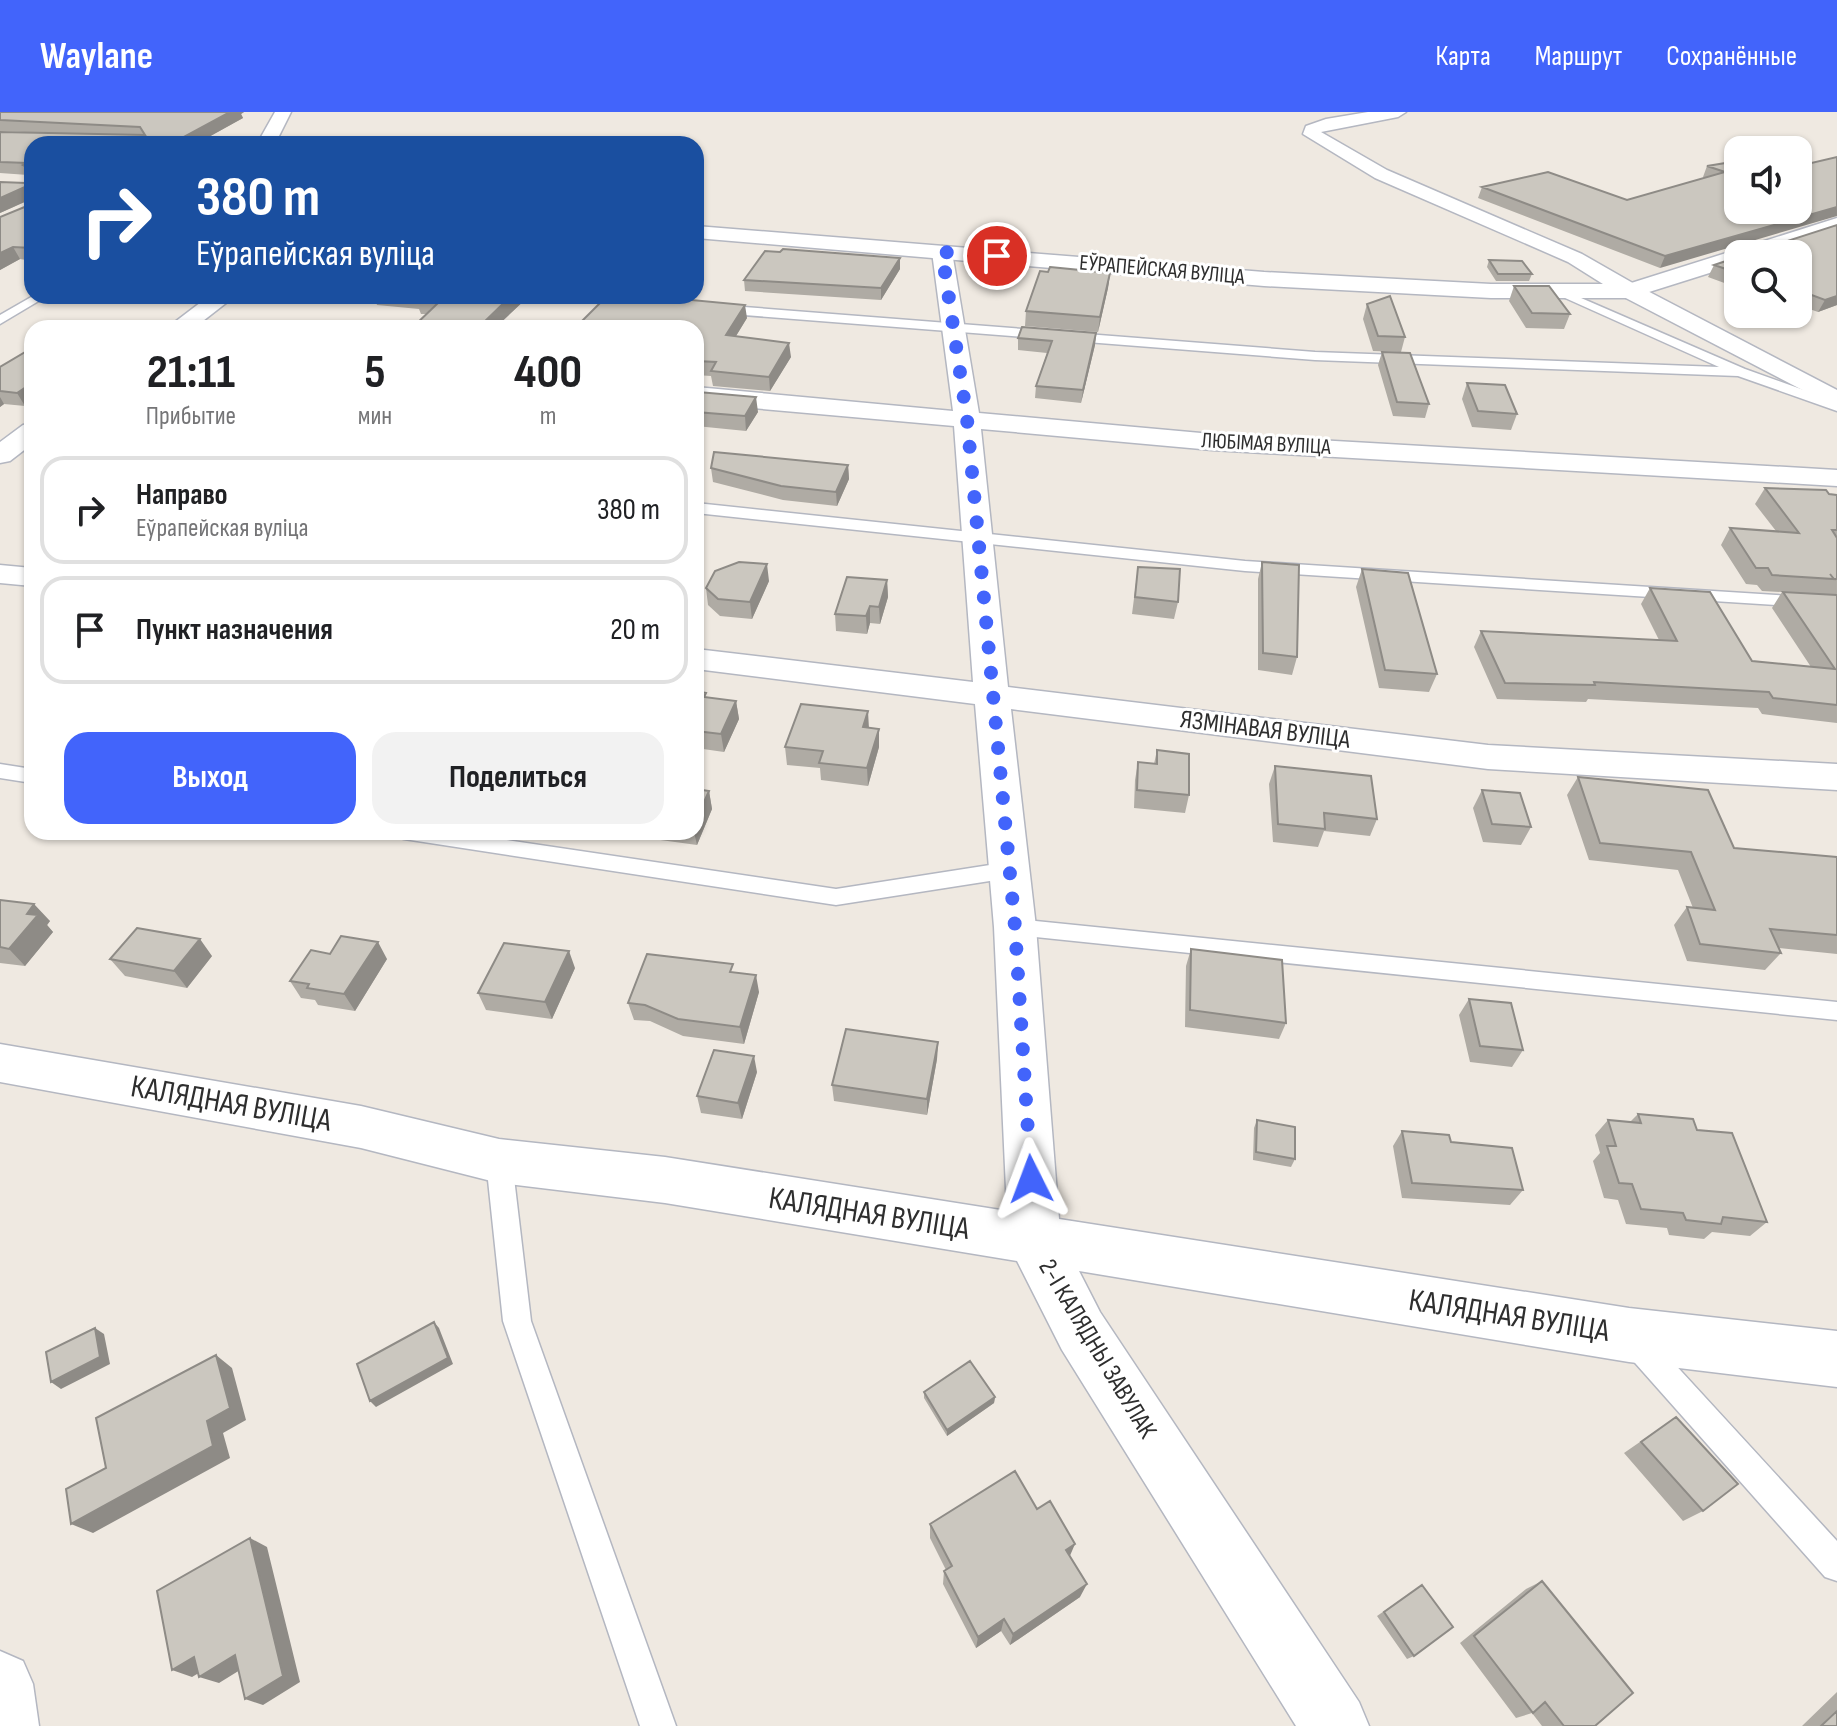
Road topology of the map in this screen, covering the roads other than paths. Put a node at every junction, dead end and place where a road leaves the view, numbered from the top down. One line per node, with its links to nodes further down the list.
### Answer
1 (283, 112): 3 (street)
2 (1398, 112): 10 (street)
3 (270, 136)
4 (1837, 224): 6 (street)
5 (704, 233): 7 (street, ЕЎРАПЕЙСКАЯ ВУЛІЦА)
6 (1789, 240)
7 (942, 252): 9 (street, ЕЎРАПЕЙСКАЯ ВУЛІЦА); 16 (street, 2-І КАЛЯДНЫ ЗАВУЛАК)
8 (1724, 261): 10 (street, ЕЎРАПЕЙСКАЯ ВУЛІЦА)
9 (1558, 291): 10 (street, ЕЎРАПЕЙСКАЯ ВУЛІЦА); 17 (lane)
10 (1630, 291): 19 (street)
11 (27, 304): 14 (lane)
12 (213, 304): 15 (street)
13 (705, 308): 16 (lane)
14 (0, 320)
15 (190, 320)
16 (955, 328): 17 (lane); 21 (street, 2-І КАЛЯДНЫ ЗАВУЛАК)
17 (1740, 372): 20 (lane)
18 (704, 396): 21 (street, ЛЮБІМАЯ ВУЛІЦА)
19 (1837, 400)
20 (1837, 407)
21 (967, 419): 24 (street, ЛЮБІМАЯ ВУЛІЦА); 26 (street, 2-І КАЛЯДНЫ ЗАВУЛАК)
22 (24, 438): 23 (street)
23 (0, 455)
24 (1837, 478)
25 (704, 509): 26 (lane)
26 (976, 537): 29 (lane); 31 (street, 2-І КАЛЯДНЫ ЗАВУЛАК)
27 (0, 574): 28 (street)
28 (24, 576)
29 (1837, 604)
30 (704, 660): 31 (street, ЯЗМІНАВАЯ ВУЛІЦА)
31 (992, 696): 34 (street, ЯЗМІНАВАЯ ВУЛІЦА); 36 (street, 2-І КАЛЯДНЫ ЗАВУЛАК)
32 (0, 771): 33 (lane)
33 (24, 775)
34 (1837, 777)
35 (457, 840): 36 (lane)
36 (1009, 870): 37 (street, 2-І КАЛЯДНЫ ЗАВУЛАК)
37 (1015, 927): 38 (lane); 41 (street, 2-І КАЛЯДНЫ ЗАВУЛАК)
38 (1837, 1011)
39 (0, 1063): 40 (street, КАЛЯДНАЯ ВУЛІЦА)
40 (499, 1161): 41 (street, КАЛЯДНАЯ ВУЛІЦА); 47 (lane)
41 (1035, 1242): 42 (street, КАЛЯДНАЯ ВУЛІЦА); 48 (street, 2-І КАЛЯДНЫ ЗАВУЛАК)
42 (1629, 1335): 43 (street, КАЛЯДНАЯ ВУЛІЦА); 44 (lane)
43 (1837, 1359)
44 (1837, 1565)
45 (0, 1684): 46 (street)
46 (5, 1726)
47 (658, 1726)
48 (1335, 1726)

